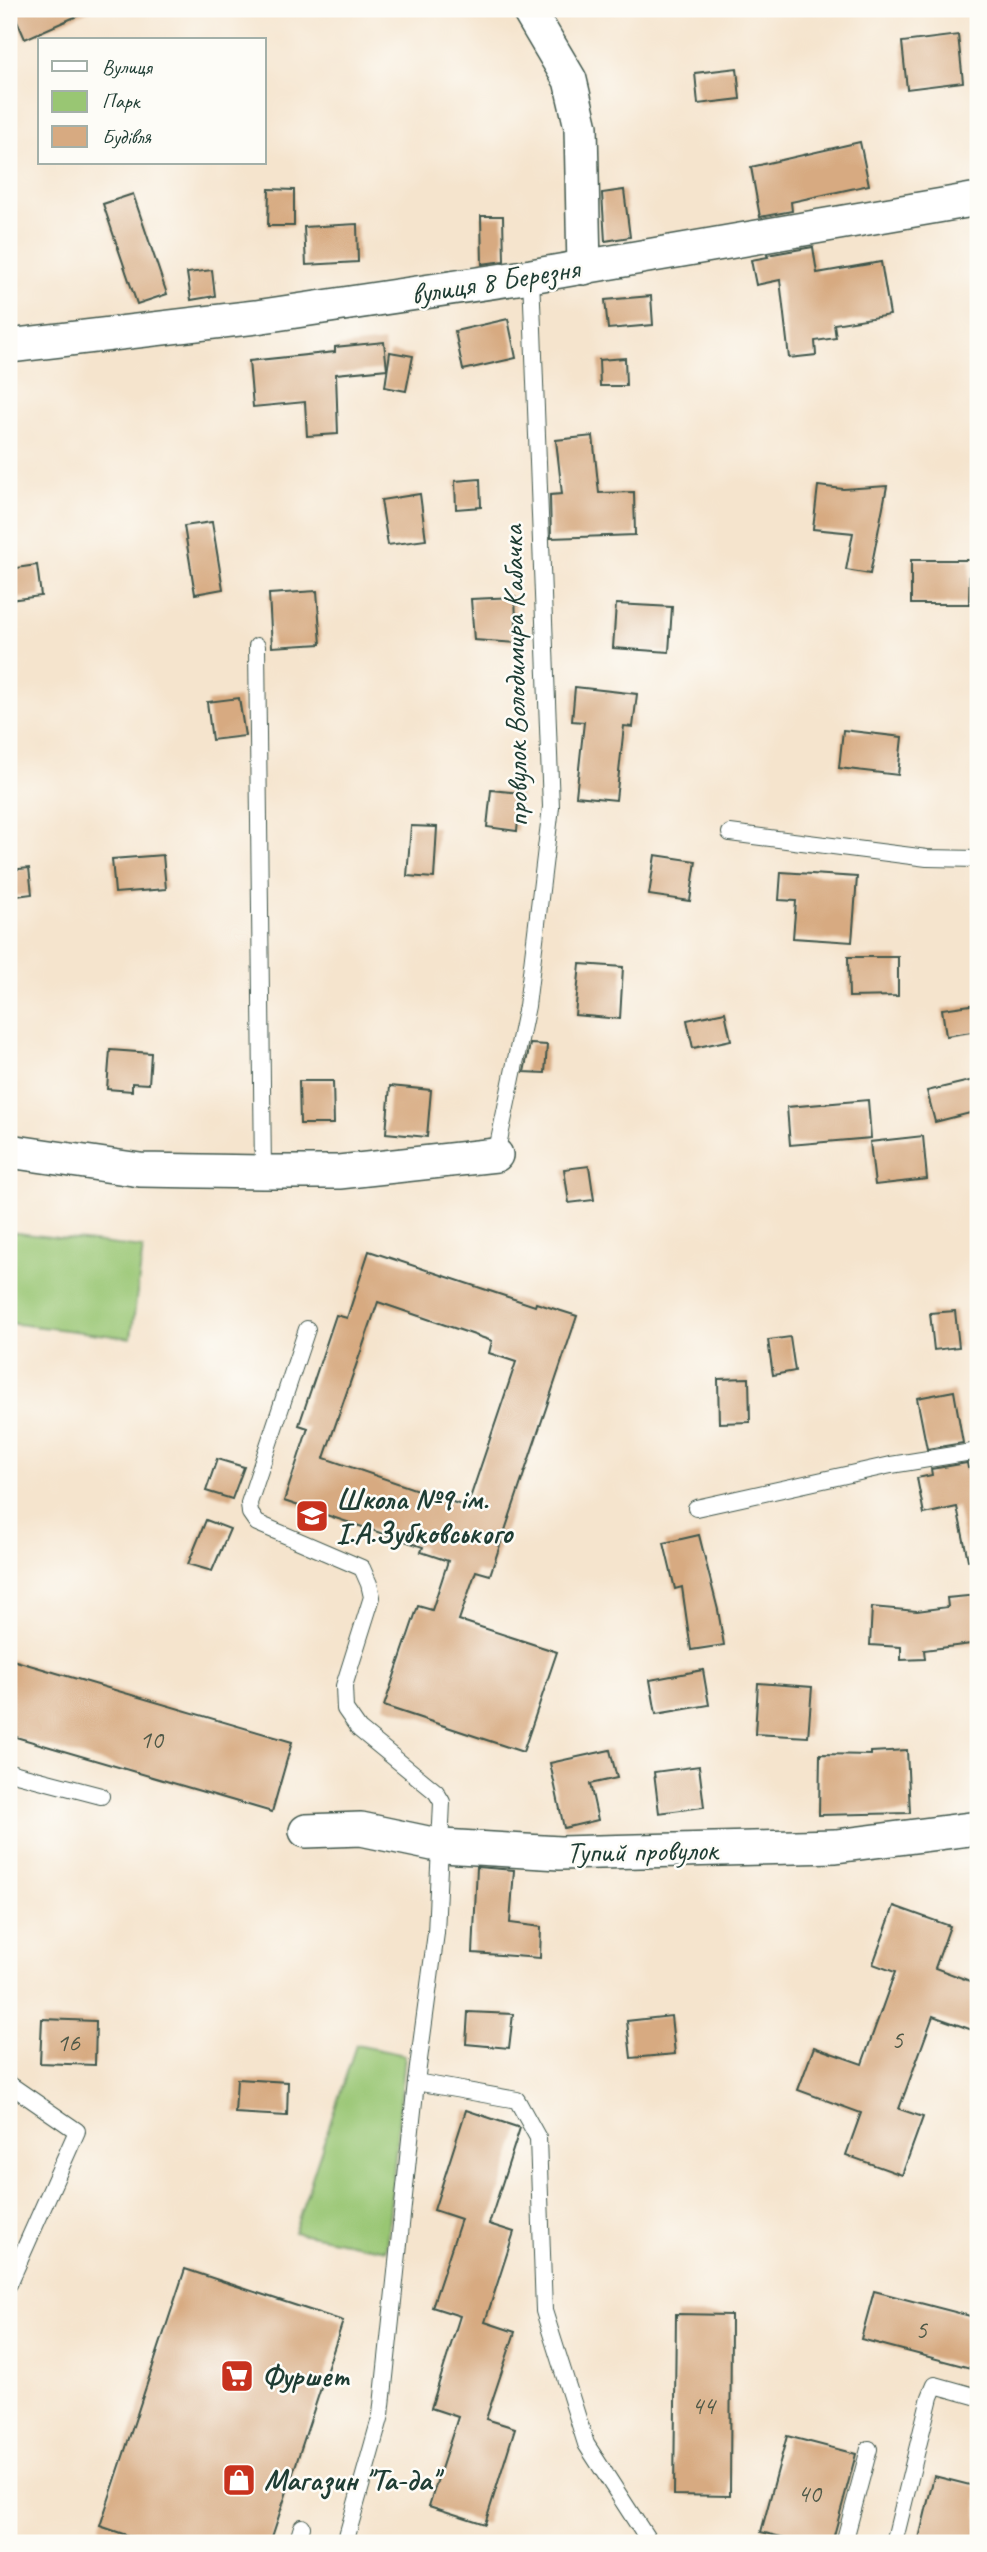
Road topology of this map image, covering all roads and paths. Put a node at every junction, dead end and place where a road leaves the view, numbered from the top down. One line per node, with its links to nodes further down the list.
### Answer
1 (528, 9): 3 (street)
2 (978, 199): 3 (street, вулиця 8 Березня)
3 (584, 268): 4 (street, вулиця 8 Березня)
4 (531, 276): 5 (street, вулиця 8 Березня); 10 (lane, провулок Володимира Кабачка)
5 (9, 346)
6 (257, 646): 11 (lane)
7 (730, 834): 8 (lane)
8 (978, 859)
9 (9, 1151): 11 (street)
10 (495, 1155): 11 (street)
11 (262, 1172)
12 (307, 1329): 19 (lane)
13 (978, 1451): 14 (lane)
14 (696, 1508)
15 (9, 1772): 16 (lane)
16 (101, 1796)
17 (978, 1828): 19 (street, Тупий провулок)
18 (306, 1831): 19 (street, Тупий провулок)
19 (442, 1846): 20 (lane)
20 (416, 2082): 27 (lane); 28 (lane)
21 (9, 2084): 22 (lane)
22 (9, 2284)
23 (978, 2397): 30 (lane)
24 (869, 2449): 29 (lane)
25 (302, 2527): 26 (lane)
26 (297, 2543)
27 (345, 2543)
28 (650, 2543)
29 (844, 2543)
30 (894, 2543)

